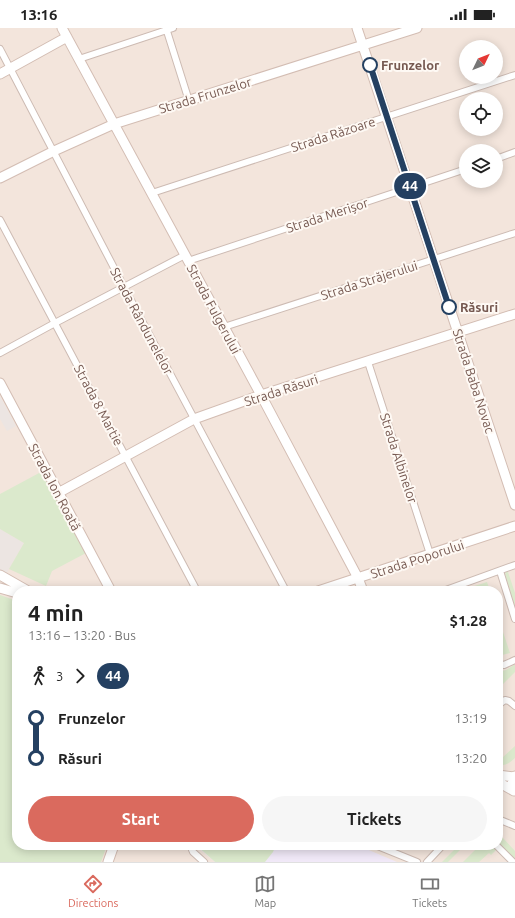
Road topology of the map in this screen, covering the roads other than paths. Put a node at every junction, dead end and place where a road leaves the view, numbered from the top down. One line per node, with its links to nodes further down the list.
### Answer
1 (62, 28): 5 (street, Strada Fulgerului)
2 (357, 28): 6 (street, Strada Baba Novac)
3 (417, 28): 6 (street, Strada Frunzelor)
4 (168, 29): 8 (street); 12 (street)
5 (67, 37): 8 (street, Strada Fulgerului); 9 (street)
6 (363, 46): 12 (street, Strada Frunzelor); 13 (street, Strada Baba Novac)
7 (0, 49): 9 (street, Strada Rândunelelor)
8 (79, 58): 14 (street, Strada Fulgerului)
9 (10, 68): 10 (street); 15 (street, Strada Rândunelelor)
10 (0, 74)
11 (515, 75): 13 (street, Strada Răzoare)
12 (189, 101): 14 (street, Strada Frunzelor)
13 (387, 117): 20 (street, Strada Baba Novac); 21 (street, Strada Răzoare)
14 (114, 124): 15 (street, Strada Frunzelor); 21 (street, Strada Fulgerului)
15 (54, 151): 19 (street, Strada Frunzelor); 26 (street, Strada Rândunelelor)
16 (515, 152): 17 (street)
17 (503, 156)
18 (459, 171): 20 (street, Strada Merișor)
19 (0, 178)
20 (410, 187): 24 (street, Strada Merișor); 25 (street, Strada Baba Novac)
21 (152, 194): 24 (street, Strada Fulgerului)
22 (0, 220): 28 (street, Strada 8 Martie)
23 (515, 233): 25 (street, Strada Străjerului)
24 (187, 258): 26 (street, Strada Merișor); 29 (street, Strada Fulgerului)
25 (434, 259): 29 (street, Strada Străjerului); 30 (street, Strada Baba Novac)
26 (124, 286): 28 (street, Strada Merișor); 35 (street, Strada Rândunelelor)
27 (515, 314): 30 (street, Strada Răsuri)
28 (55, 323): 31 (street, Strada Merișor); 36 (street, Strada 8 Martie)
29 (224, 327): 34 (street, Strada Fulgerului)
30 (458, 332): 32 (street, Strada Răsuri); 38 (street, Strada Baba Novac)
31 (0, 353)
32 (368, 362): 34 (street, Strada Răsuri); 40 (street, Strada Albinelor)
33 (0, 383): 37 (street, Strada Ion Roată)
34 (261, 396): 35 (street, Strada Răsuri); 44 (street, Strada Fulgerului)
35 (194, 420): 36 (street, Strada Răsuri); 48 (street, Strada Rândunelelor)
36 (126, 456): 37 (street, Strada Răsuri); 47 (street, Strada 8 Martie)
37 (58, 493): 46 (street, Strada Ion Roată)
38 (515, 505)
39 (515, 526): 40 (street, Strada Poporului)
40 (430, 554): 44 (street, Strada Poporului)
41 (515, 565): 42 (street)
42 (500, 570): 51 (street); 54 (street)
43 (0, 575): 45 (street)
44 (358, 578): 49 (street, Strada Poporului); 50 (street, Strada Fulgerului)
45 (19, 586)
46 (108, 586)
47 (194, 586)
48 (283, 586)
49 (333, 586)
50 (362, 586)
51 (457, 586)
52 (0, 588): 53 (street)
53 (12, 592)
54 (515, 619)
55 (515, 660): 56 (street)
56 (503, 665)
57 (503, 701): 58 (street)
58 (515, 706)
59 (503, 776): 60 (street)
60 (514, 777): 62 (street)
61 (503, 785): 62 (street)
62 (514, 791)
63 (503, 821): 64 (street)
64 (515, 826)
65 (112, 850): 70 (street)
66 (192, 850): 71 (street)
67 (387, 850): 72 (street)
68 (438, 850): 73 (street)
69 (501, 850): 74 (street)
70 (108, 862)
71 (204, 862)
72 (417, 862)
73 (427, 862)
74 (513, 862)

